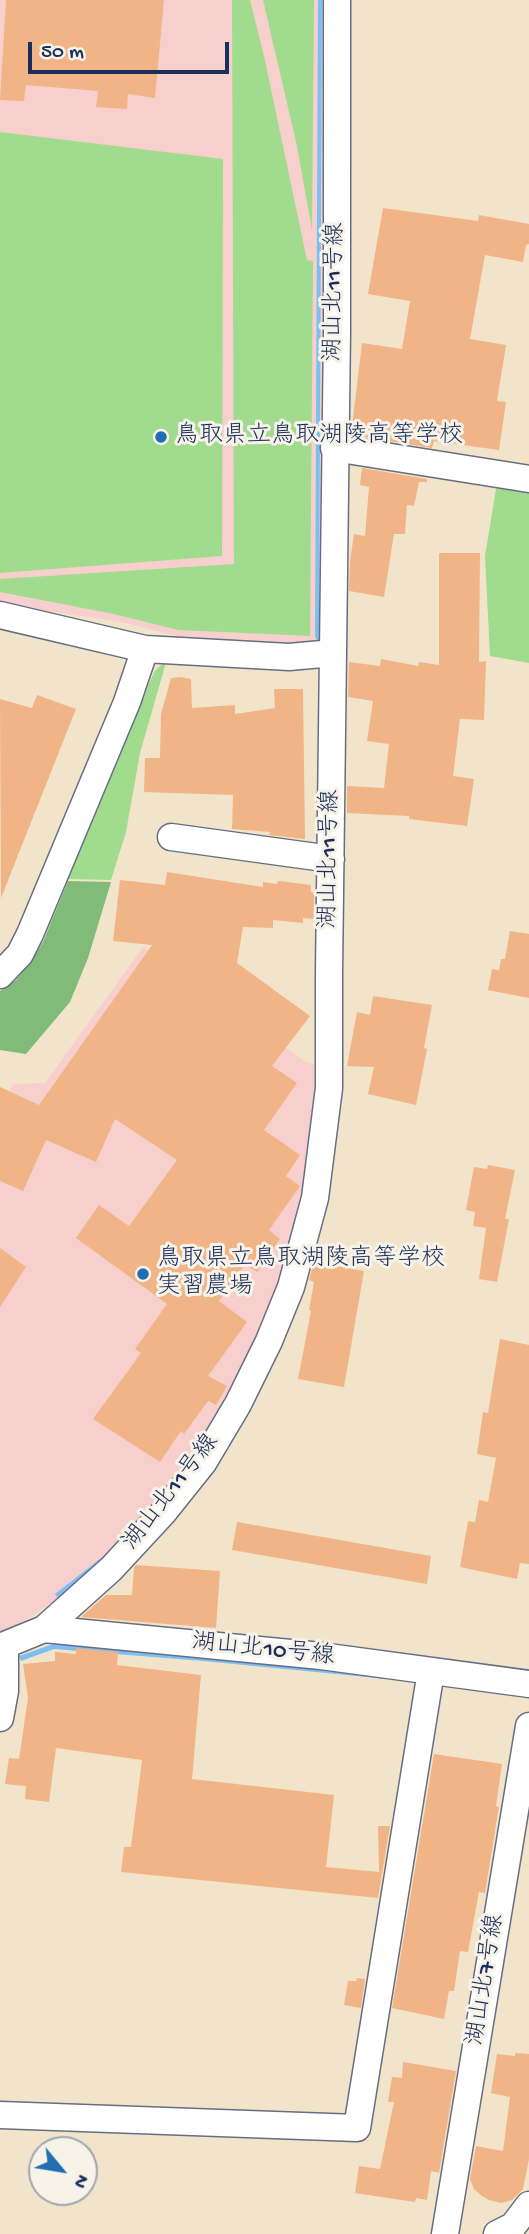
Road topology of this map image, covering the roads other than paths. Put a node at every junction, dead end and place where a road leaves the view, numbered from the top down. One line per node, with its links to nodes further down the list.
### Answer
1 (337, 0): 2 (street, 湖山北11号線)
2 (334, 448): 3 (street); 6 (street, 湖山北11号線)
3 (529, 479)
4 (0, 615): 5 (street)
5 (145, 649): 6 (street); 9 (street)
6 (334, 653): 8 (street, 湖山北11号線)
7 (171, 837): 8 (street)
8 (331, 859): 10 (street, 湖山北11号線)
9 (0, 975)
10 (44, 1629): 11 (street, 湖山北10号線); 12 (street, 湖山北10号線)
11 (2, 1646): 14 (street)
12 (431, 1671): 13 (street, 湖山北10号線); 16 (street)
13 (529, 1684)
14 (0, 1718)
15 (529, 1726): 18 (street, 湖山北7号線)
16 (0, 2115)
17 (529, 2205): 19 (street)
18 (445, 2234)
19 (498, 2234)

